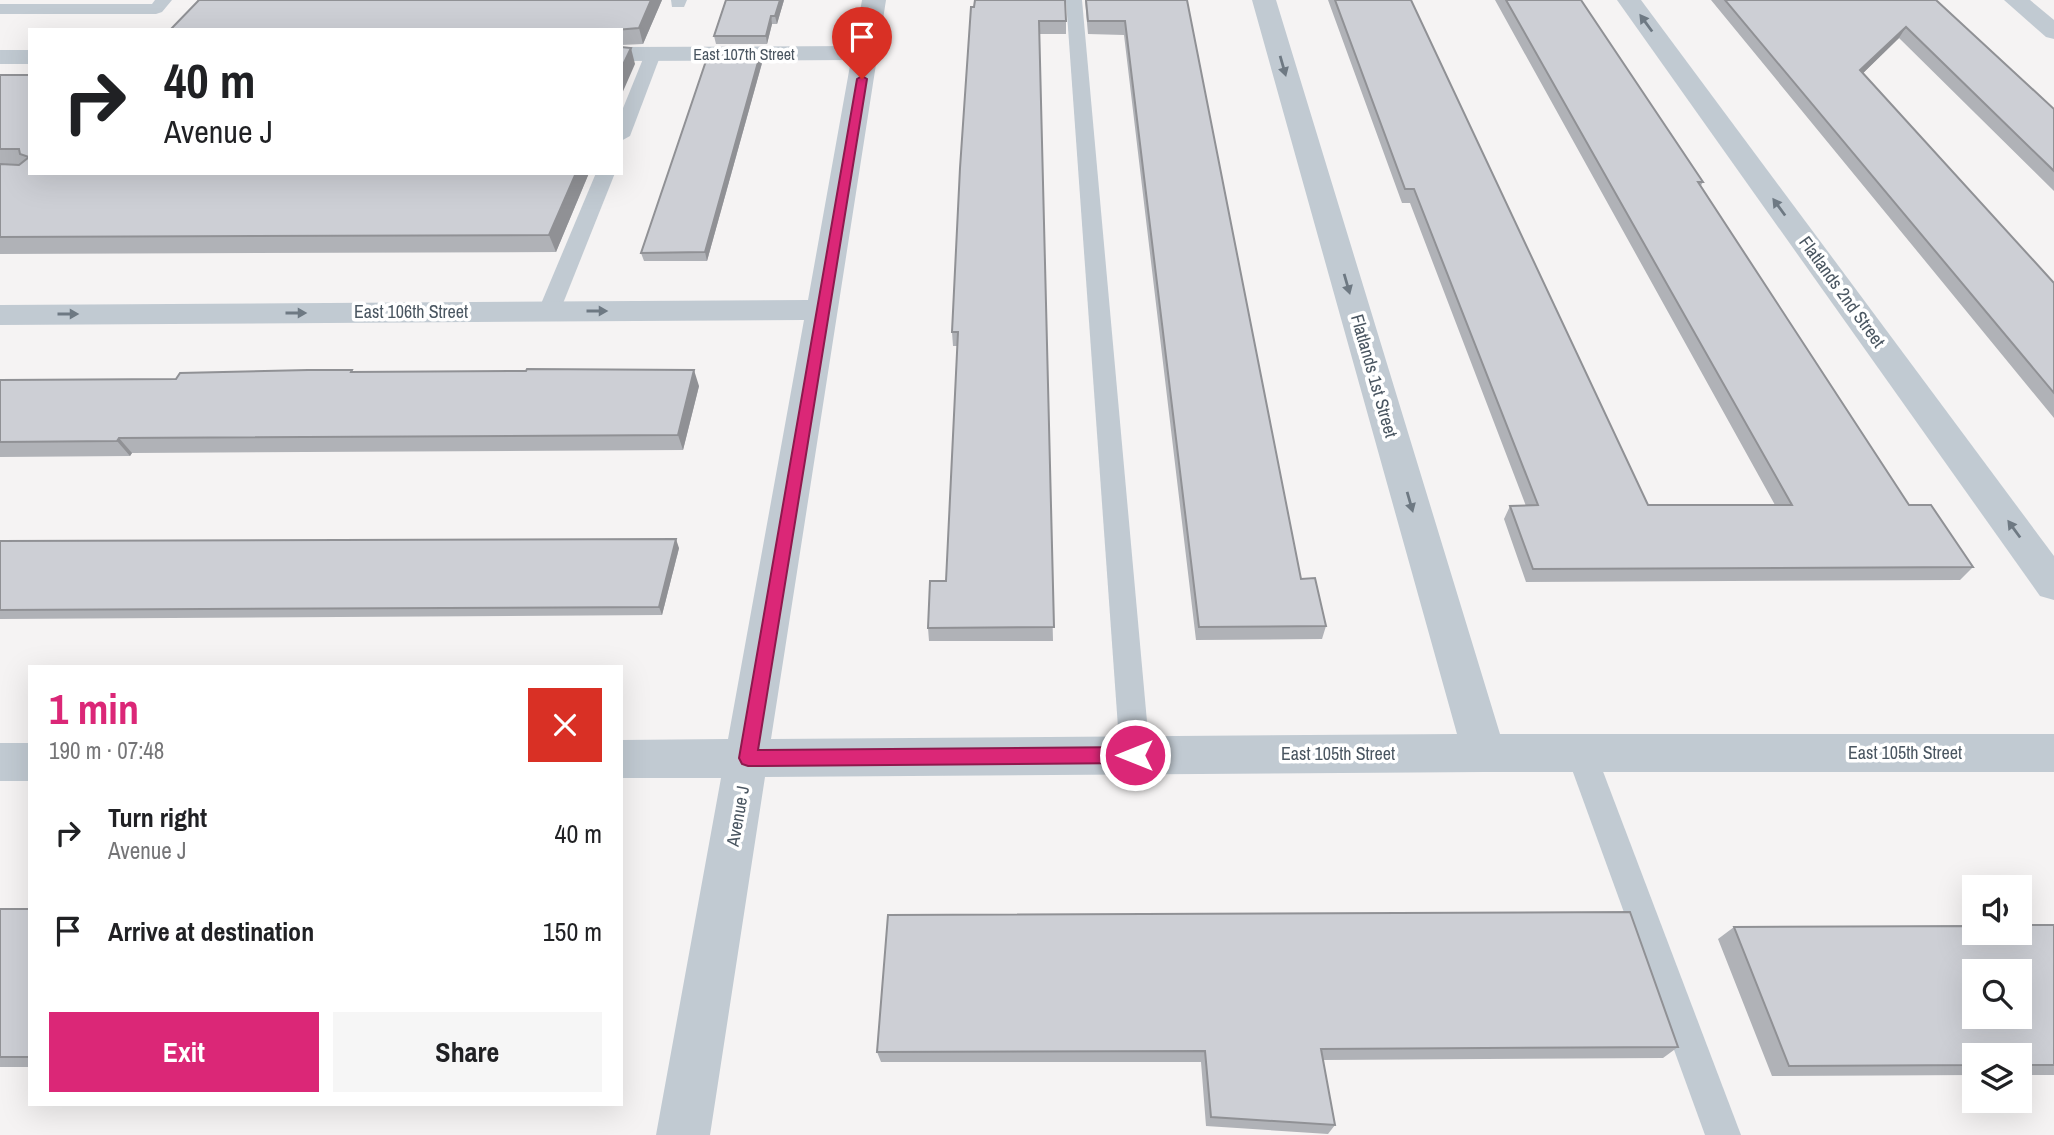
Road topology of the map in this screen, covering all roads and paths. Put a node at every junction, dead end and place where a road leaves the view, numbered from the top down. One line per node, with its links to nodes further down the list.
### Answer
1 (164, 0): 7 (lane)
2 (874, 0): 9 (street, Avenue J)
3 (1073, 0): 23 (lane)
4 (1264, 0): 20 (street, Flatlands 1st Street, one-way to 20)
5 (1629, 0): 19 (street, Flatlands 2nd Street, one-way to 5)
6 (2016, 0): 8 (street)
7 (0, 9)
8 (2054, 32)
9 (866, 53): 11 (street, East 107th Street); 16 (street, Avenue J)
10 (623, 54): 11 (street, East 107th Street)
11 (653, 54): 14 (lane)
12 (0, 57): 13 (street)
13 (28, 57)
14 (623, 131)
15 (605, 175): 17 (lane)
16 (823, 310): 17 (street, East 106th Street, one-way to 16); 24 (street, Avenue J)
17 (549, 311): 18 (street, East 106th Street, one-way to 17)
18 (0, 314)
19 (2054, 585)
20 (1484, 753): 21 (street, East 105th Street); 23 (street, East 105th Street)
21 (1581, 753): 22 (street, East 105th Street); 29 (lane)
22 (2054, 753)
23 (1135, 755): 24 (street, East 105th Street)
24 (748, 758): 25 (street, East 105th Street); 28 (street, Avenue J)
25 (623, 759)
26 (0, 762): 27 (street)
27 (28, 762)
28 (683, 1135)
29 (1723, 1135)

